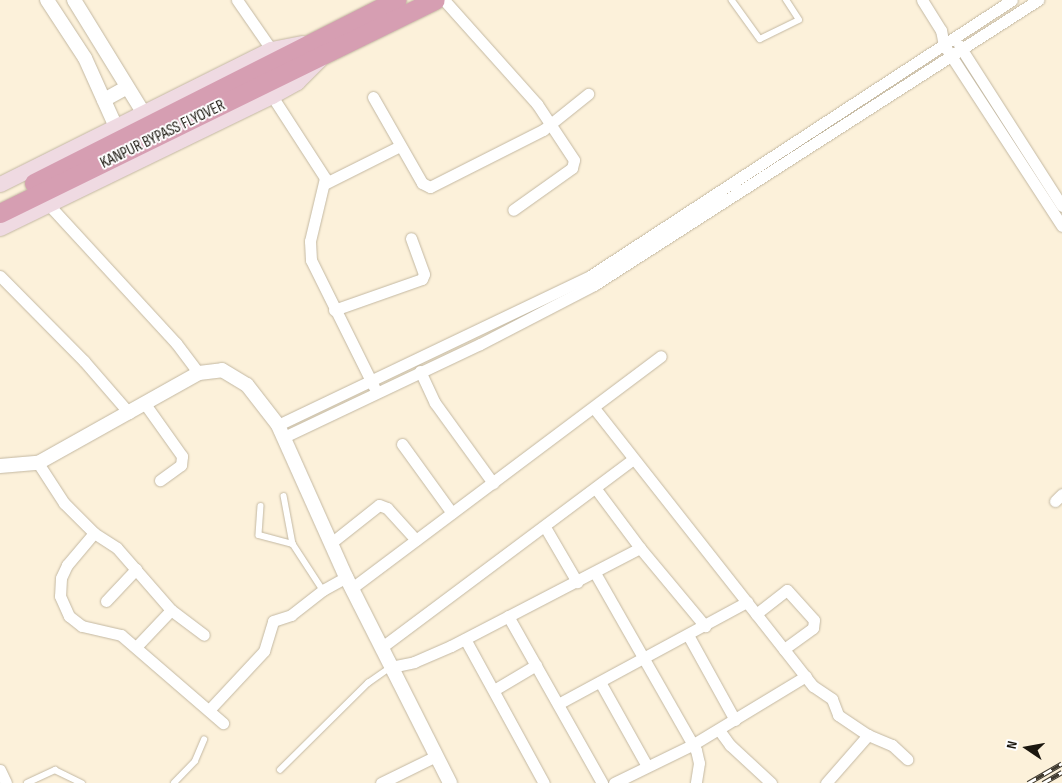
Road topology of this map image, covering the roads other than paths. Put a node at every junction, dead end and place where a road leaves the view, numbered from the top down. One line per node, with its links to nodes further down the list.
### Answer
1 (47, 0): 23 (street)
2 (74, 0): 19 (street)
3 (237, 0): 16 (street)
4 (396, 0): 15 (highway)
5 (435, 0): 15 (highway)
6 (444, 0): 26 (street)
7 (732, 0): 8 (lane)
8 (786, 0)
9 (922, 0): 12 (street)
10 (1012, 0): 13 (street)
11 (1038, 0): 17 (street)
12 (941, 30): 13 (street); 14 (street)
13 (955, 38): 14 (street); 17 (street)
14 (944, 45): 18 (street); 44 (street)
15 (322, 47): 16 (main road); 21 (main road); 25 (highway, KANPUR BYPASS FLYOVER)
16 (271, 49): 24 (main road)
17 (962, 50): 18 (street); 33 (street)
18 (952, 55): 36 (street); 42 (street)
19 (127, 87): 23 (street); 24 (street)
20 (588, 94): 26 (street)
21 (272, 96): 29 (street); 32 (main road)
22 (373, 97): 28 (street)
23 (104, 100): 27 (street)
24 (144, 114): 27 (main road)
25 (181, 119): 31 (highway, KANPUR BYPASS FLYOVER); 35 (highway, KANPUR BYPASS FLYOVER)
26 (552, 124): 28 (street); 34 (street)
27 (116, 127): 30 (main road)
28 (400, 146): 29 (street)
29 (326, 183): 40 (street)
30 (0, 184)
31 (0, 199)
32 (49, 204): 37 (main road); 43 (street)
33 (1062, 206)
34 (513, 210)
35 (0, 214)
36 (1062, 226)
37 (0, 228)
38 (411, 238): 40 (street)
39 (0, 276): 48 (street)
40 (334, 310): 44 (street)
41 (662, 356): 47 (street)
42 (420, 371): 45 (street); 55 (street)
43 (199, 373): 46 (street); 49 (street)
44 (371, 380): 45 (street); 49 (street)
45 (376, 391): 49 (street)
46 (145, 404): 48 (street); 54 (street)
47 (594, 408): 51 (street); 55 (street)
48 (129, 413): 52 (street)
49 (281, 431): 63 (street)
50 (402, 444): 59 (street)
51 (633, 459): 56 (street); 72 (street)
52 (38, 463): 53 (street); 61 (street)
53 (0, 466)
54 (160, 480)
55 (493, 483): 59 (street)
56 (596, 489): 60 (street); 65 (street)
57 (284, 496): 64 (lane)
58 (261, 506): 64 (lane)
59 (452, 513): 62 (street)
60 (545, 527): 68 (street); 81 (street)
61 (94, 533): 66 (street); 80 (street)
62 (416, 540): 63 (street); 69 (street)
63 (331, 543): 69 (street)
64 (293, 544): 70 (lane)
65 (640, 548): 67 (street); 76 (street)
66 (136, 569): 71 (street); 73 (street)
67 (595, 573): 68 (street); 83 (street)
68 (577, 582): 75 (street)
69 (349, 583): 70 (street); 81 (street)
70 (323, 590): 90 (street)
71 (106, 602)
72 (747, 602): 74 (street); 76 (street)
73 (171, 610): 77 (street); 80 (street)
74 (756, 614): 82 (street); 82 (street)
75 (508, 616): 79 (street); 84 (street)
76 (705, 626): 78 (street)
77 (204, 635)
78 (688, 635): 83 (street); 91 (street)
79 (465, 639): 85 (street); 88 (street)
80 (136, 647): 90 (street)
81 (382, 647): 85 (street)
82 (784, 649): 86 (street)
83 (641, 658): 87 (street); 96 (street)
84 (536, 665): 88 (street); 89 (street)
85 (391, 667): 97 (street); 101 (lane)
86 (806, 676): 91 (street); 94 (street)
87 (600, 682): 89 (street); 99 (street)
88 (494, 690): 108 (street)
89 (558, 704): 109 (street)
90 (209, 710): 92 (street)
91 (735, 720): 93 (street)
92 (224, 723)
93 (719, 730): 96 (street); 112 (street)
94 (868, 735): 98 (street); 113 (street)
95 (204, 740): 105 (lane)
96 (692, 745): 99 (street); 111 (street)
97 (436, 756): 106 (street); 107 (street)
98 (907, 759)
99 (647, 766): 110 (street)
100 (0, 770): 102 (street)
101 (280, 770)
102 (6, 783)
103 (27, 783): 104 (lane)
104 (82, 783)
105 (174, 783)
106 (381, 783)
107 (450, 783)
108 (544, 783)
109 (602, 783)
110 (614, 783)
111 (696, 783)
112 (771, 783)
113 (826, 783)

